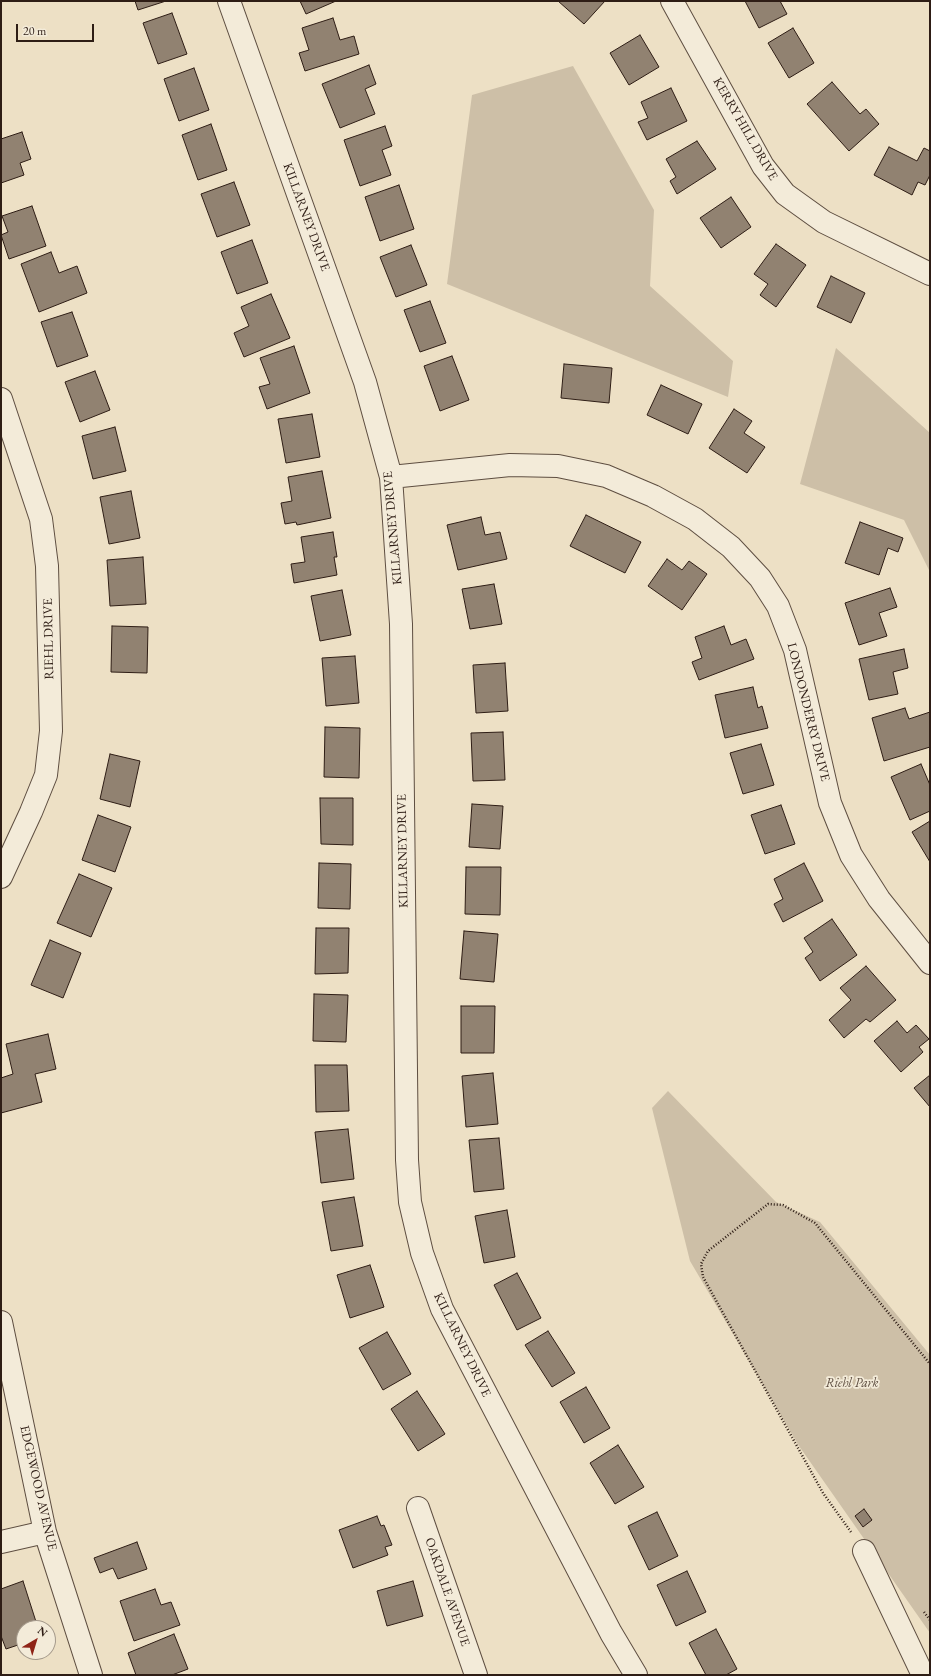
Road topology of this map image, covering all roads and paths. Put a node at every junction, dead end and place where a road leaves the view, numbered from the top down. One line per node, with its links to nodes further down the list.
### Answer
1 (229, 1): 5 (street, KILLARNEY DRIVE)
2 (672, 1): 3 (street, KERRY HILL DRIVE)
3 (930, 274)
4 (1, 399): 6 (street, RIEHL DRIVE)
5 (391, 477): 7 (street, LONDONDERRY DRIVE); 18 (street, KILLARNEY DRIVE)
6 (1, 877)
7 (930, 963)
8 (1, 1322): 11 (street, EDGEWOOD AVENUE)
9 (930, 1364): 13 (path)
10 (418, 1508): 17 (street, OAKDALE AVENUE)
11 (45, 1532): 12 (street); 16 (street, EDGEWOOD AVENUE)
12 (1, 1542)
13 (864, 1551): 19 (street)
14 (924, 1612): 15 (path)
15 (930, 1620)
16 (91, 1675)
17 (476, 1675)
18 (636, 1675)
19 (923, 1675)

